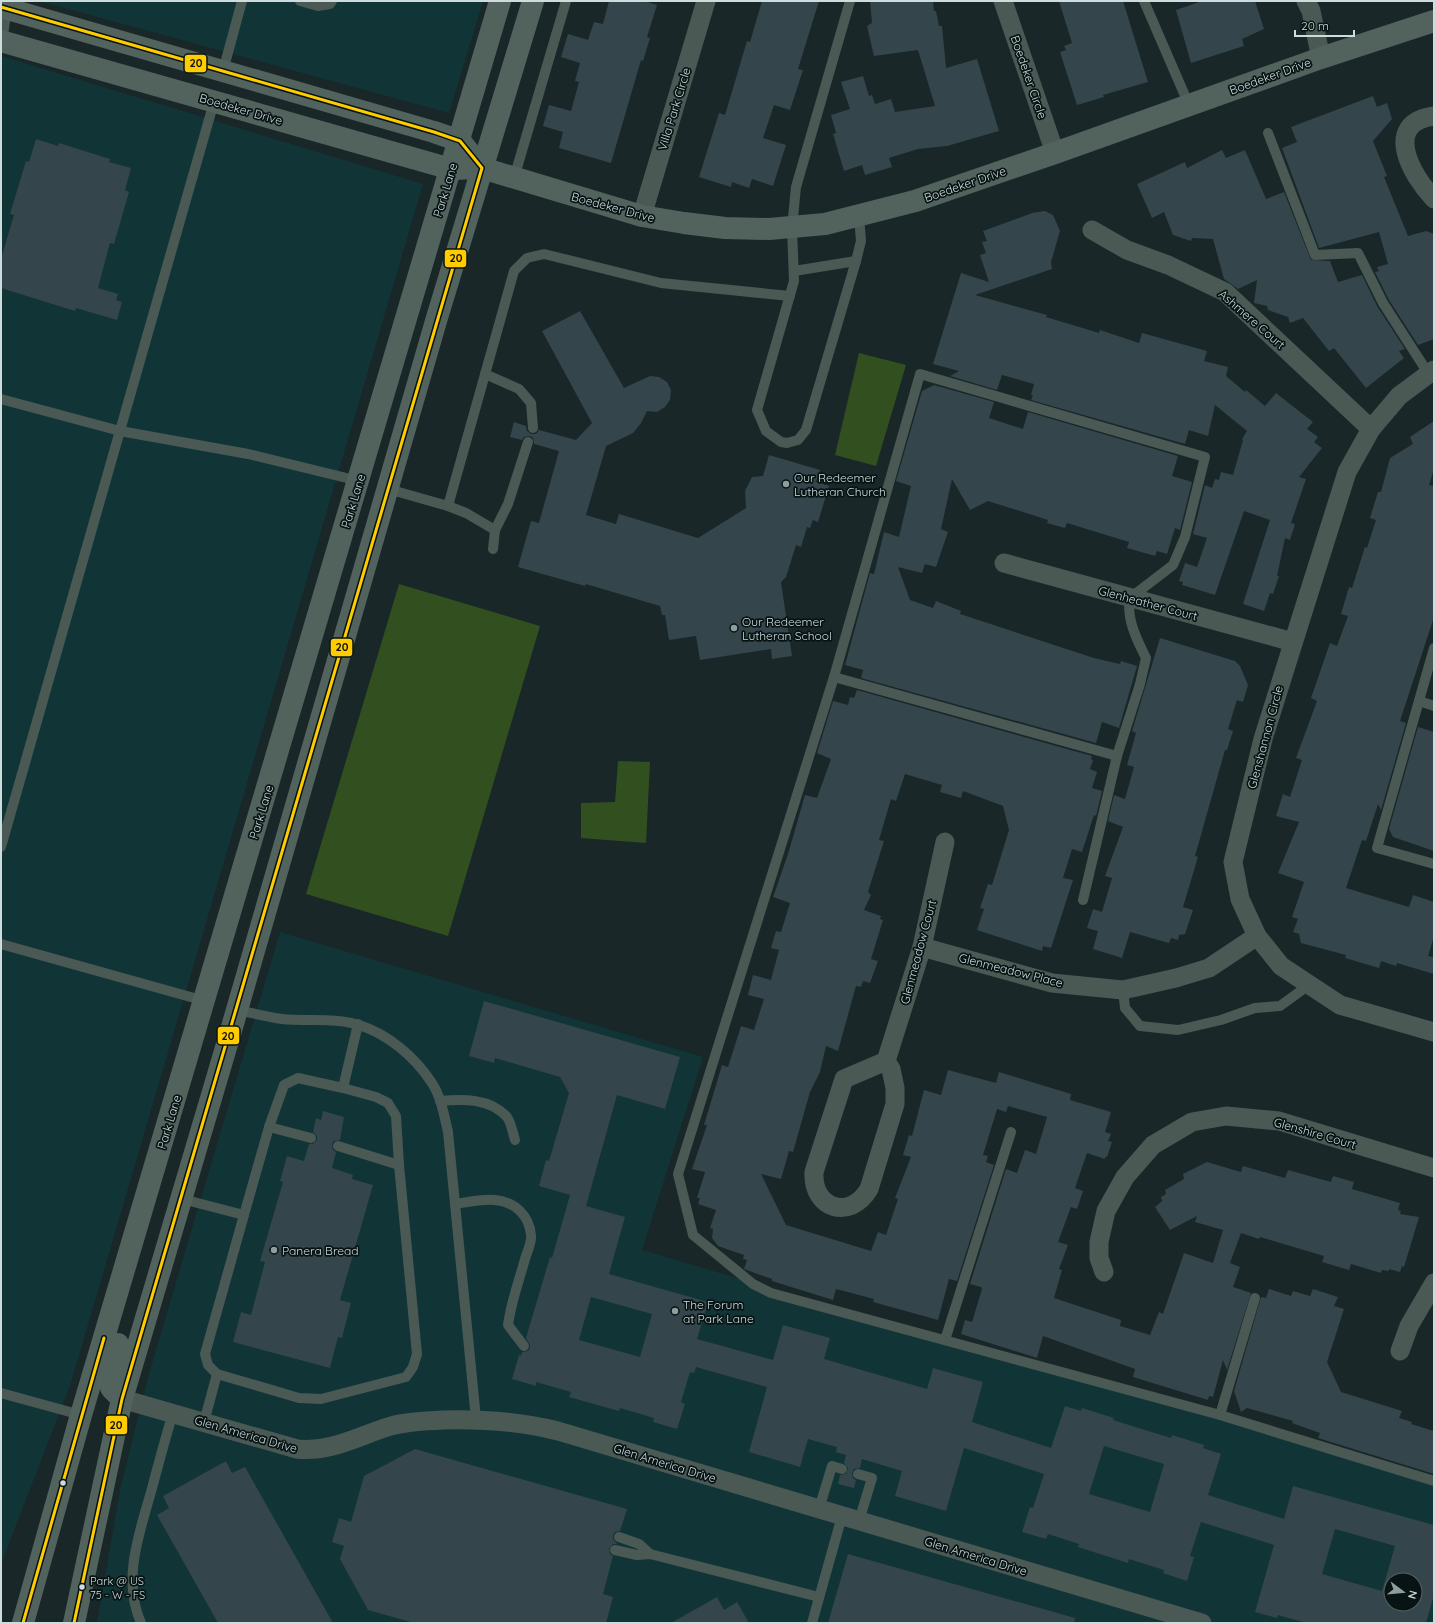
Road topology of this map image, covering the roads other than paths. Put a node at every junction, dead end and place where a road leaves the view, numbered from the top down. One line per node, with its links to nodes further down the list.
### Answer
1 (242, 1): 16 (lane)
2 (300, 1): 3 (lane)
3 (332, 1)
4 (500, 1): 21 (main road, Park Lane)
5 (533, 1): 23 (main road)
6 (566, 1): 25 (lane)
7 (706, 1): 27 (street, Villa Park Circle)
8 (850, 1): 29 (lane)
9 (1003, 1): 22 (street, Boedeker Circle)
10 (1144, 1): 18 (lane)
11 (1306, 1): 15 (street)
12 (4, 8): 14 (lane); 16 (main road)
13 (1434, 21): 15 (main road, Boedeker Drive)
14 (1, 42): 17 (main road, Boedeker Drive)
15 (1321, 58): 18 (main road, Boedeker Drive)
16 (223, 71): 17 (main road); 21 (main road)
17 (214, 102): 24 (main road, Boedeker Drive); 39 (lane)
18 (1189, 105): 22 (main road, Boedeker Drive)
19 (1434, 116): 26 (street)
20 (1268, 133): 34 (lane)
21 (460, 141): 23 (main road); 24 (main road, Park Lane)
22 (1055, 153): 28 (main road, Boedeker Drive)
23 (482, 168): 24 (main road, Boedeker Drive); 25 (main road, Boedeker Drive); 42 (main road)
24 (451, 169): 41 (main road, Park Lane)
25 (514, 178): 27 (main road, Boedeker Drive)
26 (1434, 199)
27 (642, 216): 29 (main road, Boedeker Drive)
28 (859, 216): 29 (main road, Boedeker Drive); 31 (lane)
29 (792, 228): 32 (lane)
30 (1092, 230): 38 (street, Ashmere Court)
31 (856, 261): 32 (lane); 33 (lane)
32 (794, 271): 33 (lane)
33 (790, 296): 35 (lane)
34 (1431, 372): 38 (street, Glenshannon Circle)
35 (485, 374): 37 (lane); 43 (lane)
36 (1, 399): 39 (lane)
37 (533, 428)
38 (1371, 429): 48 (street, Glenshannon Circle)
39 (120, 431): 41 (lane); 55 (lane)
40 (528, 442): 44 (lane)
41 (359, 481): 42 (main road); 63 (main road, Park Lane)
42 (388, 489): 43 (lane); 64 (main road)
43 (448, 506): 44 (lane)
44 (495, 530): 45 (lane)
45 (493, 549)
46 (1004, 563): 47 (street, Glenheather Court)
47 (1130, 598): 48 (street, Glenheather Court); 50 (lane); 53 (lane)
48 (1293, 642): 58 (street, Glenshannon Circle)
49 (1434, 648): 51 (lane)
50 (834, 677): 53 (lane); 84 (lane)
51 (1419, 701): 52 (lane); 56 (lane)
52 (1434, 706)
53 (1117, 756): 57 (lane)
54 (945, 842): 60 (street, Glenmeadow Court)
55 (1, 847)
56 (1434, 864)
57 (1083, 900)
58 (1257, 936): 61 (street, Glenshannon Circle); 62 (street, Glenmeadow Place)
59 (1, 944): 63 (lane)
60 (922, 946): 62 (street, Glenmeadow Place); 67 (street, Glenmeadow Court)
61 (1309, 985): 62 (lane); 66 (street, Glenshannon Circle)
62 (1123, 990)
63 (205, 1001): 64 (main road); 82 (main road, Park Lane)
64 (237, 1010): 65 (lane); 77 (main road)
65 (358, 1024): 68 (lane); 69 (lane)
66 (1434, 1032)
67 (886, 1061): 67 (street)
68 (343, 1088): 70 (lane); 75 (lane)
69 (440, 1101): 73 (lane); 78 (lane)
70 (269, 1127): 72 (lane); 79 (lane)
71 (1011, 1132): 84 (lane)
72 (311, 1138)
73 (515, 1140)
74 (338, 1146): 75 (lane)
75 (399, 1165): 87 (lane)
76 (1434, 1168): 80 (street, Glenshire Court)
77 (182, 1199): 79 (lane); 89 (main road)
78 (455, 1204): 85 (lane); 93 (lane)
79 (244, 1215): 87 (lane)
80 (1104, 1272)
81 (1434, 1283): 86 (street)
82 (120, 1285): 89 (main road); 91 (main road, Park Lane)
83 (1255, 1298): 92 (lane)
84 (945, 1340): 92 (lane)
85 (524, 1346)
86 (1400, 1351)
87 (217, 1374): 94 (lane)
88 (1, 1393): 91 (lane)
89 (122, 1399): 90 (street, Glen America Drive); 105 (main road)
90 (173, 1413): 94 (street, Glen America Drive); 106 (lane)
91 (81, 1415): 104 (main road, Park Lane)
92 (1220, 1415): 97 (lane)
93 (476, 1419): 94 (street, Glen America Drive); 98 (street, Glen America Drive)
94 (204, 1422)
95 (842, 1469): 98 (lane)
96 (858, 1474): 99 (lane)
97 (1434, 1481)
98 (819, 1509): 99 (street, Glen America Drive)
99 (851, 1518): 103 (lane); 108 (street, Glen America Drive)
100 (619, 1537): 102 (lane)
101 (615, 1550): 102 (lane)
102 (650, 1554): 103 (lane)
103 (819, 1597): 107 (lane)
104 (23, 1623)
105 (74, 1623)
106 (141, 1623)
107 (812, 1623)
108 (1202, 1623)

